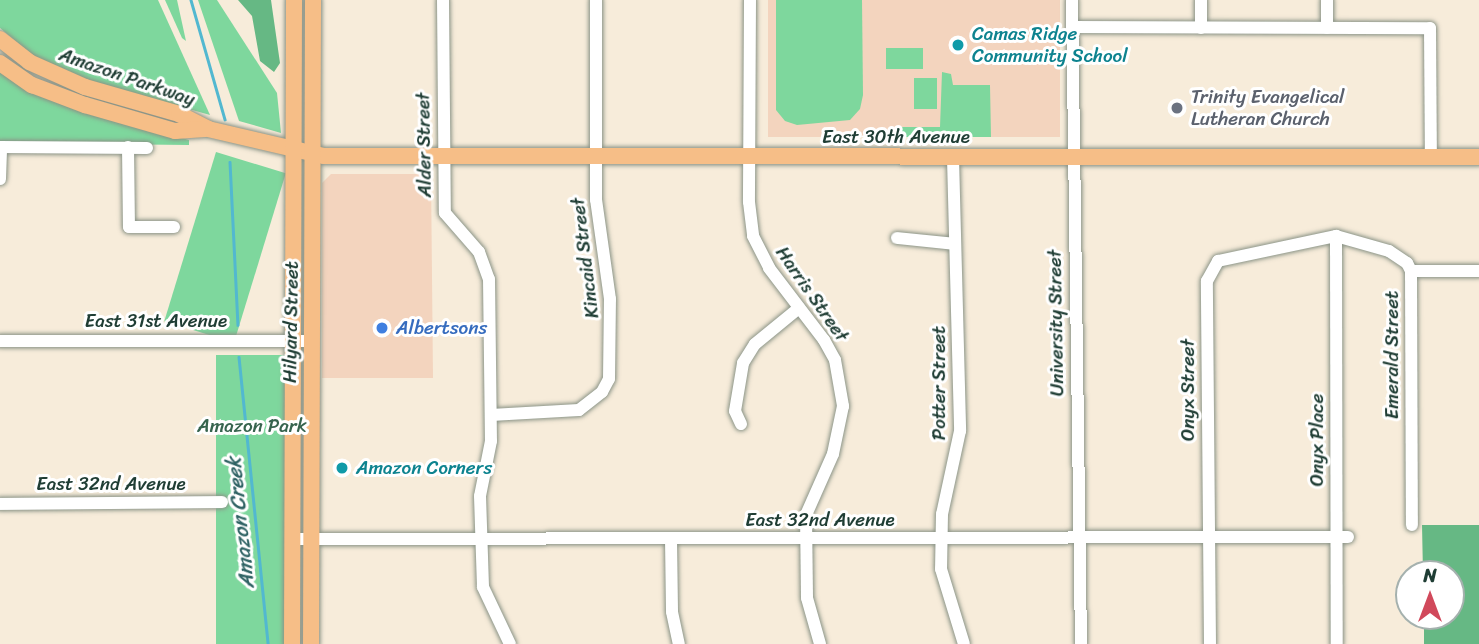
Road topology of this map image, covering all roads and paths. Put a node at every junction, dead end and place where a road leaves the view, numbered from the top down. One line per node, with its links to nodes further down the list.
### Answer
1 (293, 0): 18 (main road, Hilyard Street)
2 (313, 0): 19 (main road, Hilyard Street)
3 (443, 0): 20 (street, Alder Street)
4 (596, 0): 21 (street, Kincaid Street)
5 (750, 0): 25 (street, Harris Street)
6 (1072, 0): 9 (street, University Street)
7 (1201, 0): 10 (street)
8 (1327, 0): 11 (street)
9 (1072, 27): 10 (street); 22 (street, University Street)
10 (1201, 28): 11 (street)
11 (1326, 28): 23 (street)
12 (0, 39): 14 (main road, Amazon Parkway)
13 (0, 63): 14 (main road, Amazon Parkway)
14 (208, 129): 18 (main road, Amazon Parkway)
15 (0, 147): 16 (street); 27 (street)
16 (128, 148): 17 (street); 28 (street)
17 (147, 148)
18 (293, 151): 19 (main road, Amazon Parkway); 36 (main road, Hilyard Street)
19 (313, 155): 20 (main road, East 30th Avenue); 37 (main road, Hilyard Street)
20 (442, 157): 21 (main road, East 30th Avenue); 38 (street, Alder Street)
21 (596, 157): 25 (main road, East 30th Avenue); 38 (street, Kincaid Street)
22 (1071, 157): 23 (main road, East 30th Avenue); 26 (main road, East 30th Avenue); 51 (street, University Street)
23 (1431, 157): 24 (main road, East 30th Avenue)
24 (1479, 157)
25 (749, 158): 26 (main road, East 30th Avenue); 34 (street, Harris Street)
26 (953, 158): 31 (street, Potter Street)
27 (0, 179)
28 (174, 227)
29 (1336, 236): 32 (street, Emerald Street); 43 (street, Onyx Place); 44 (street, Onyx Street)
30 (897, 238): 31 (street)
31 (955, 244): 50 (street, Potter Street)
32 (1410, 271): 33 (street); 42 (street, Emerald Street)
33 (1479, 271)
34 (799, 309): 39 (street); 49 (street, Harris Street)
35 (0, 341): 36 (street, East 31st Avenue)
36 (293, 341): 37 (street, East 31st Avenue); 45 (main road, Hilyard Street)
37 (313, 341): 46 (main road, Hilyard Street)
38 (491, 415): 47 (street, Alder Street)
39 (741, 424)
40 (222, 502): 41 (street, East 32nd Avenue)
41 (0, 504)
42 (1412, 525)
43 (1342, 537): 44 (street, East 32nd Avenue); 60 (street, Onyx Place)
44 (1207, 538): 51 (street, East 32nd Avenue); 59 (street, Onyx Street)
45 (292, 539): 46 (street, East 32nd Avenue); 52 (main road, Hilyard Street)
46 (311, 539): 47 (street, East 32nd Avenue); 53 (main road, Hilyard Street)
47 (480, 539): 48 (street, East 32nd Avenue); 54 (street, Alder Street)
48 (671, 539): 49 (street, East 32nd Avenue); 55 (street)
49 (806, 539): 50 (street, East 32nd Avenue); 56 (street, Harris Street)
50 (941, 539): 51 (street, East 32nd Avenue); 57 (street, Potter Street)
51 (1081, 539): 58 (street, University Street)
52 (292, 644)
53 (311, 644)
54 (510, 644)
55 (679, 644)
56 (820, 644)
57 (964, 644)
58 (1081, 644)
59 (1210, 644)
60 (1337, 644)

